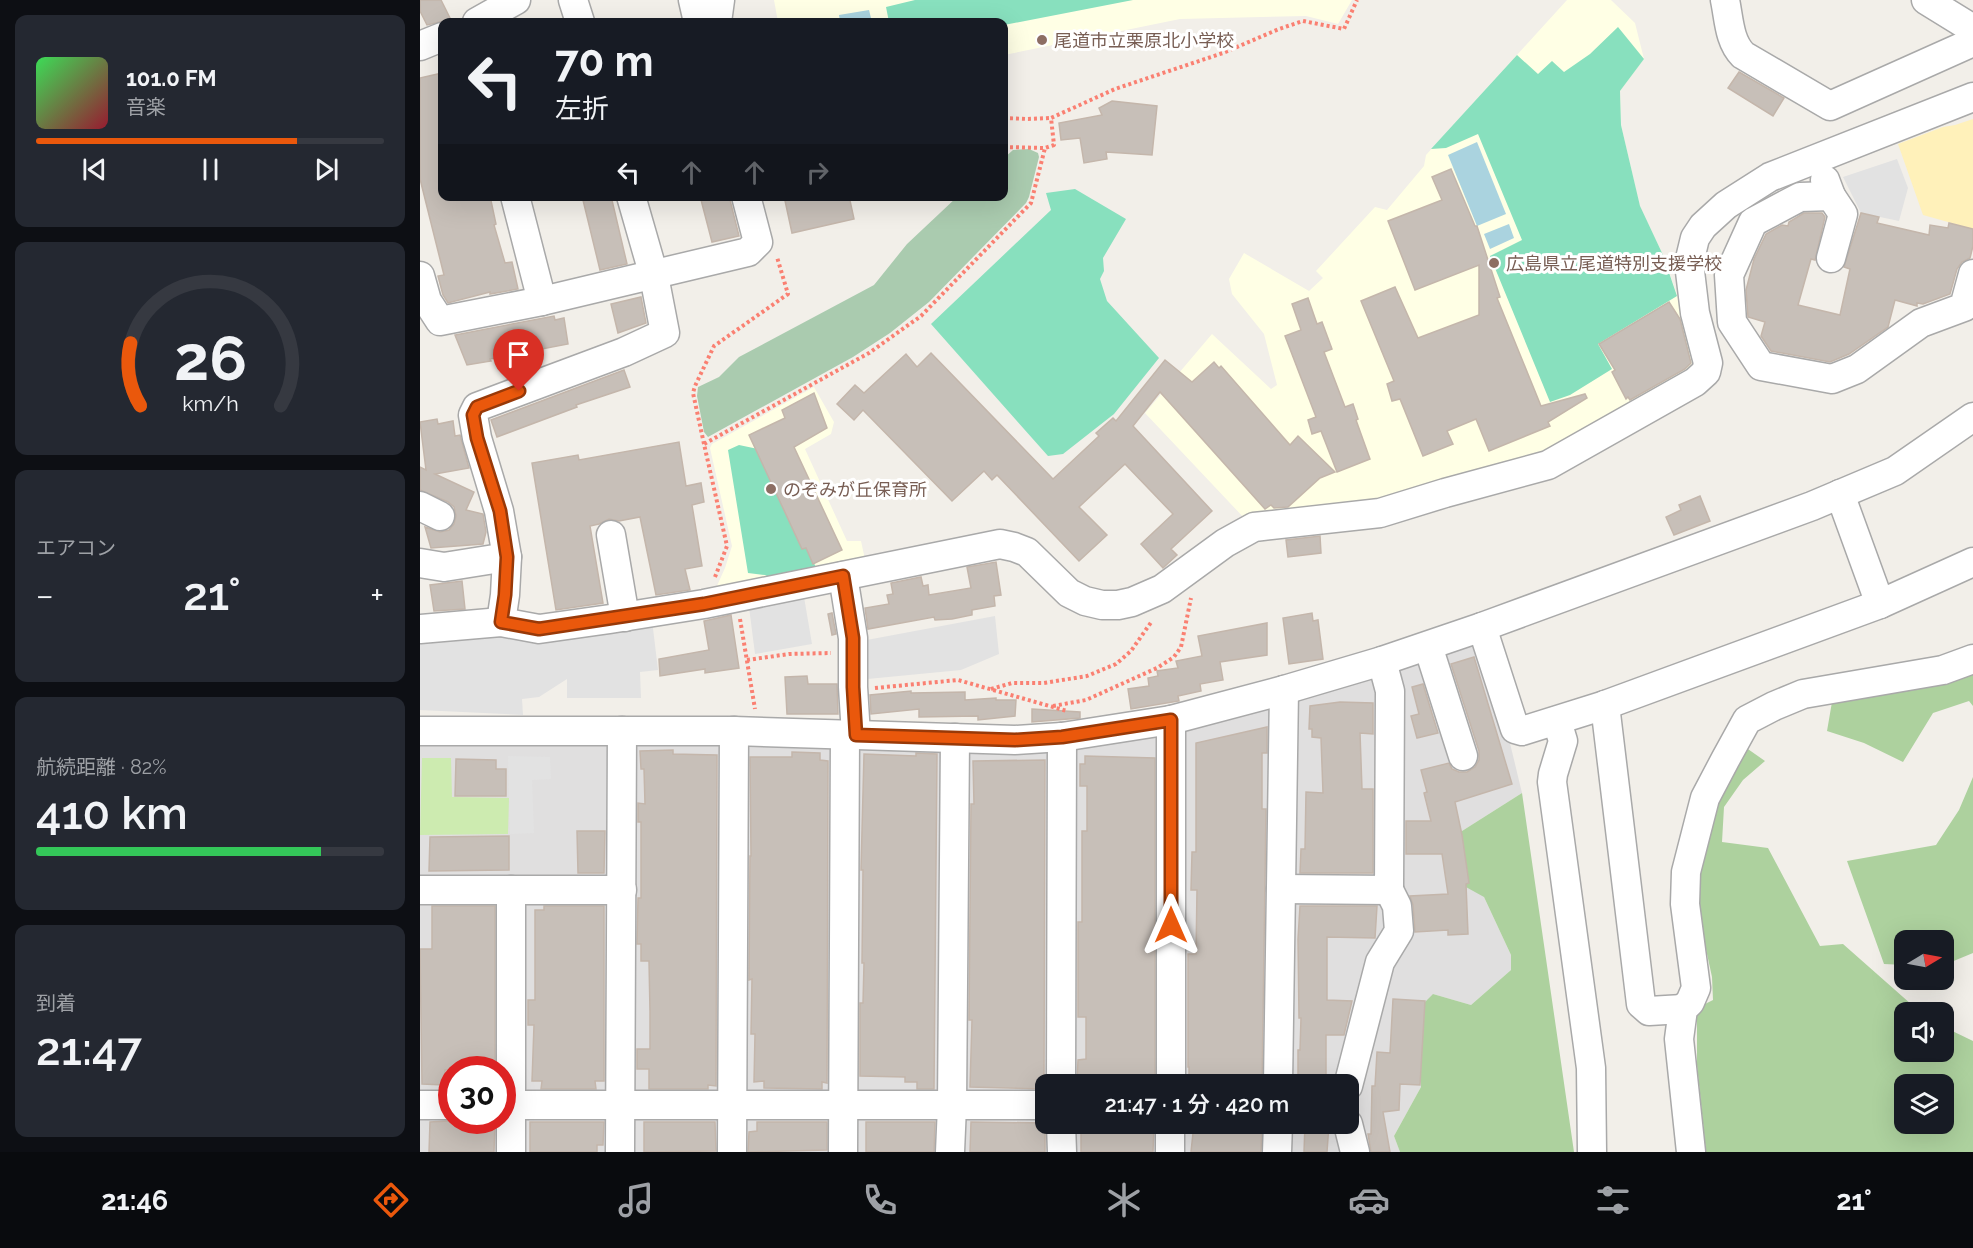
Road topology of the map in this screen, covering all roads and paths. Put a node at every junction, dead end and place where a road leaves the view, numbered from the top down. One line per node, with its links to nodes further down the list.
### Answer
1 (516, 0): 8 (street)
2 (573, 0): 9 (street)
3 (693, 0): 10 (street)
4 (720, 0): 11 (street)
5 (1357, 0): 17 (path)
6 (1725, 0): 14 (street)
7 (1926, 0): 12 (street)
8 (484, 18)
9 (579, 18)
10 (697, 18)
11 (718, 18)
12 (1973, 30)
13 (438, 39): 15 (street)
14 (1973, 42)
15 (420, 46)
16 (1973, 97): 21 (street)
17 (1051, 117): 18 (path); 20 (path)
18 (1008, 118)
19 (1008, 147): 20 (path)
20 (1045, 148): 33 (path)
21 (1816, 158): 22 (street); 39 (street)
22 (1831, 196): 27 (street); 28 (street)
23 (516, 201): 31 (street)
24 (632, 201): 30 (street)
25 (747, 201): 26 (street)
26 (758, 243): 30 (street); 33 (path)
27 (1831, 258)
28 (1973, 274)
29 (420, 276): 31 (street)
30 (654, 276): 31 (street); 36 (street)
31 (542, 301)
32 (1973, 417): 34 (street)
33 (704, 444): 42 (path)
34 (1840, 494): 43 (street); 47 (street)
35 (611, 535): 44 (street)
36 (507, 557): 37 (street); 46 (street)
37 (420, 562)
38 (1973, 562): 43 (street)
39 (843, 576): 41 (street); 50 (street)
40 (1193, 589): 58 (path)
41 (736, 597): 42 (street); 52 (path)
42 (704, 604): 44 (street)
43 (1880, 604): 57 (street)
44 (624, 617): 46 (street)
45 (1155, 617): 55 (path)
46 (501, 622): 48 (street)
47 (1482, 627): 49 (street); 60 (street)
48 (420, 629)
49 (1428, 646): 53 (street); 67 (street)
50 (853, 652): 52 (path); 54 (street)
51 (1973, 659): 73 (street)
52 (747, 660): 64 (path)
53 (1382, 661): 56 (street); 72 (street)
54 (854, 689): 55 (path); 65 (street)
55 (991, 689): 58 (path)
56 (1284, 690): 59 (street); 68 (street)
57 (1605, 705): 60 (street); 73 (street)
58 (1051, 706): 61 (path)
59 (1171, 720): 61 (street); 76 (street)
60 (1557, 721): 101 (street)
61 (1068, 725): 66 (street); 75 (street)
62 (420, 731): 63 (street)
63 (622, 731): 64 (street); 71 (street)
64 (746, 731): 65 (street); 83 (street)
65 (851, 735): 66 (street); 79 (street)
66 (955, 738): 86 (street)
67 (1463, 756)
68 (1281, 889): 72 (street); 77 (street)
69 (420, 890): 70 (street)
70 (511, 890): 71 (street); 74 (street)
71 (621, 890): 85 (street)
72 (1389, 890): 78 (street)
73 (1683, 1009): 102 (street)
74 (508, 1056)
75 (1061, 1074)
76 (1171, 1074)
77 (1278, 1074)
78 (1351, 1074)
79 (844, 1104): 83 (street); 86 (street); 95 (street)
80 (420, 1105): 81 (street)
81 (438, 1105)
82 (516, 1105): 85 (street)
83 (732, 1105): 85 (street); 94 (street)
84 (1035, 1105): 86 (street)
85 (620, 1106): 93 (street)
86 (952, 1106): 96 (street)
87 (509, 1134): 92 (street)
88 (1061, 1134): 97 (street)
89 (1170, 1134): 98 (street)
90 (1278, 1134): 99 (street)
91 (1350, 1134): 100 (street)
92 (511, 1152)
93 (620, 1152)
94 (732, 1152)
95 (843, 1152)
96 (950, 1152)
97 (1062, 1152)
98 (1170, 1152)
99 (1277, 1152)
100 (1355, 1152)
101 (1592, 1152)
102 (1691, 1152)

